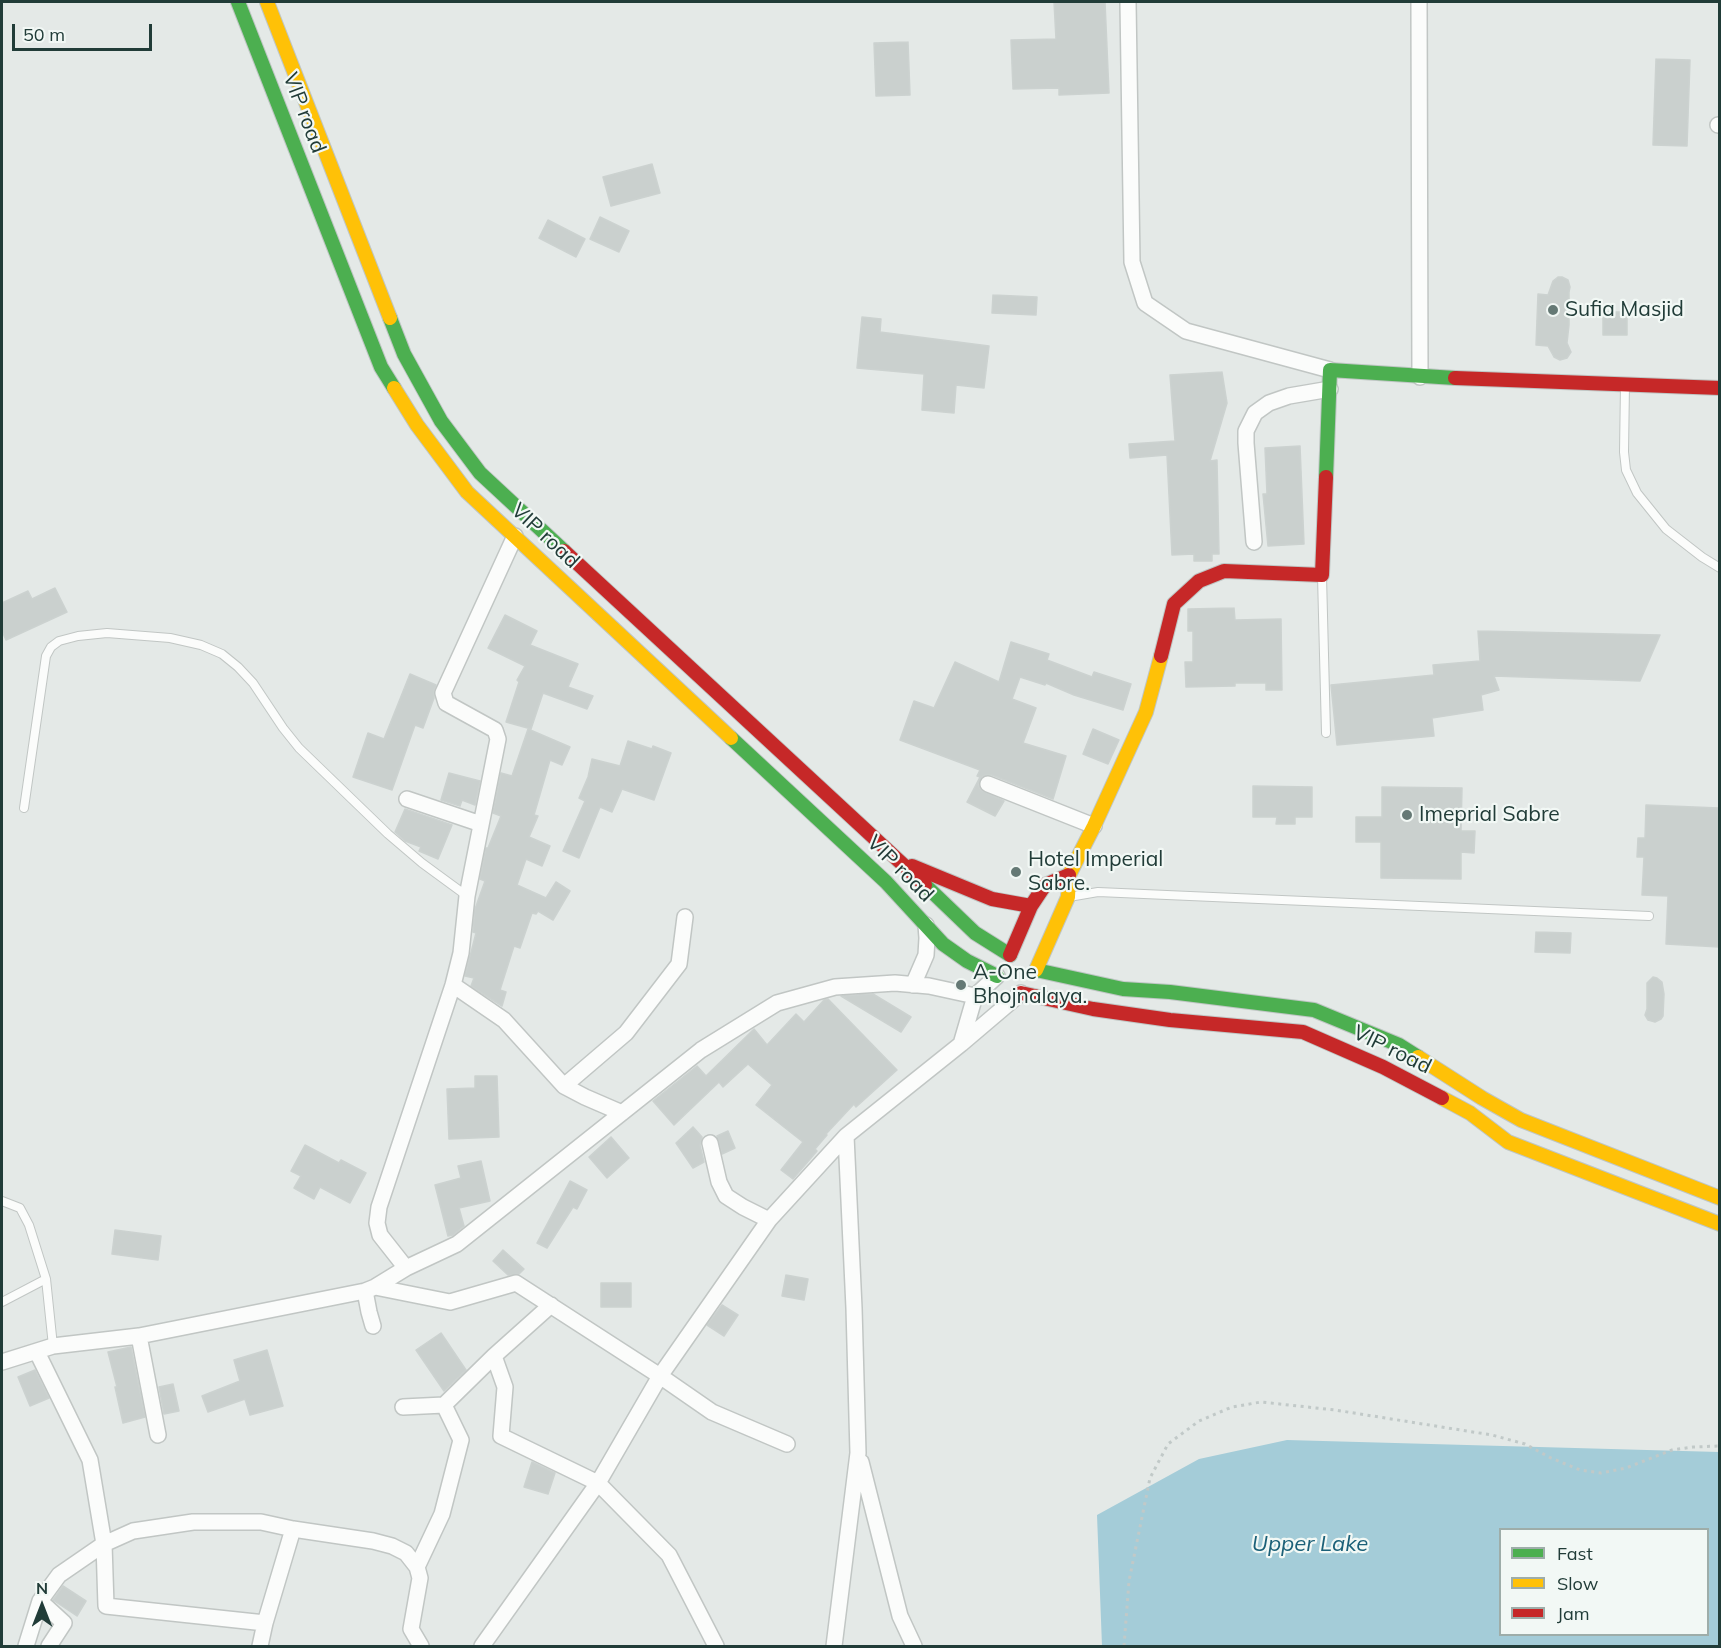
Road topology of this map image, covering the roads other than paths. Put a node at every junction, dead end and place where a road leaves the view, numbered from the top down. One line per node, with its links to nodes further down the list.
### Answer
1 (238, 2): 10 (main road, VIP road)
2 (267, 2): 20 (main road, VIP road)
3 (1128, 2): 5 (street)
4 (1419, 2): 6 (street)
5 (1330, 370): 6 (main road); 9 (main road)
6 (1420, 377): 7 (main road)
7 (1624, 384): 8 (main road); 12 (lane)
8 (1719, 388)
9 (1330, 389): 11 (street); 13 (main road)
10 (515, 536): 18 (street); 27 (main road, VIP road)
11 (1254, 542)
12 (1719, 568)
13 (1322, 575): 14 (lane); 19 (main road)
14 (1326, 734)
15 (988, 784): 19 (street)
16 (407, 799): 18 (street)
17 (24, 808): 22 (lane)
18 (480, 824): 22 (street)
19 (1094, 826): 21 (main road)
20 (901, 862): 24 (main road); 28 (main road, VIP road)
21 (1069, 875): 23 (main road); 24 (main road)
22 (467, 896): 31 (street)
23 (1068, 897): 25 (lane); 29 (main road)
24 (1031, 906): 28 (main road)
25 (1649, 916)
26 (685, 917): 36 (street)
27 (926, 926): 30 (main road, VIP road); 32 (street)
28 (1020, 956): 29 (main road); 30 (main road)
29 (1036, 970): 33 (main road); 40 (main road, VIP road)
30 (997, 976): 33 (main road); 34 (street)
31 (453, 985): 36 (street); 44 (street)
32 (913, 985): 34 (street); 37 (street)
33 (1022, 993): 35 (street); 43 (main road, VIP road)
34 (975, 996): 35 (street)
35 (961, 1044): 38 (street)
36 (564, 1086): 37 (street)
37 (622, 1113): 44 (street)
38 (846, 1136): 42 (street); 60 (street)
39 (710, 1143): 42 (street)
40 (1719, 1198)
41 (2, 1201): 45 (lane)
42 (769, 1220): 55 (street)
43 (1719, 1224)
44 (406, 1268): 46 (street)
45 (46, 1279): 47 (lane); 51 (lane)
46 (370, 1289): 48 (street); 49 (street); 50 (street)
47 (2, 1302)
48 (551, 1305): 53 (street); 55 (street)
49 (374, 1326)
50 (139, 1336): 51 (street); 58 (street)
51 (52, 1346): 52 (street)
52 (37, 1352): 54 (street); 63 (street)
53 (494, 1356): 56 (street); 61 (street)
54 (2, 1362)
55 (660, 1376): 59 (street); 61 (street)
56 (444, 1405): 57 (street); 64 (street)
57 (403, 1407)
58 (158, 1435)
59 (787, 1444)
60 (858, 1453): 73 (street); 74 (street)
61 (598, 1483): 71 (street); 72 (street)
62 (293, 1530): 63 (street); 64 (street); 66 (street)
63 (104, 1544): 65 (street); 66 (street)
64 (417, 1567): 70 (street)
65 (40, 1601): 67 (street); 68 (street)
66 (265, 1623): 69 (street)
67 (26, 1647)
68 (49, 1647)
69 (260, 1647)
70 (421, 1647)
71 (482, 1647)
72 (716, 1647)
73 (834, 1647)
74 (914, 1647)

